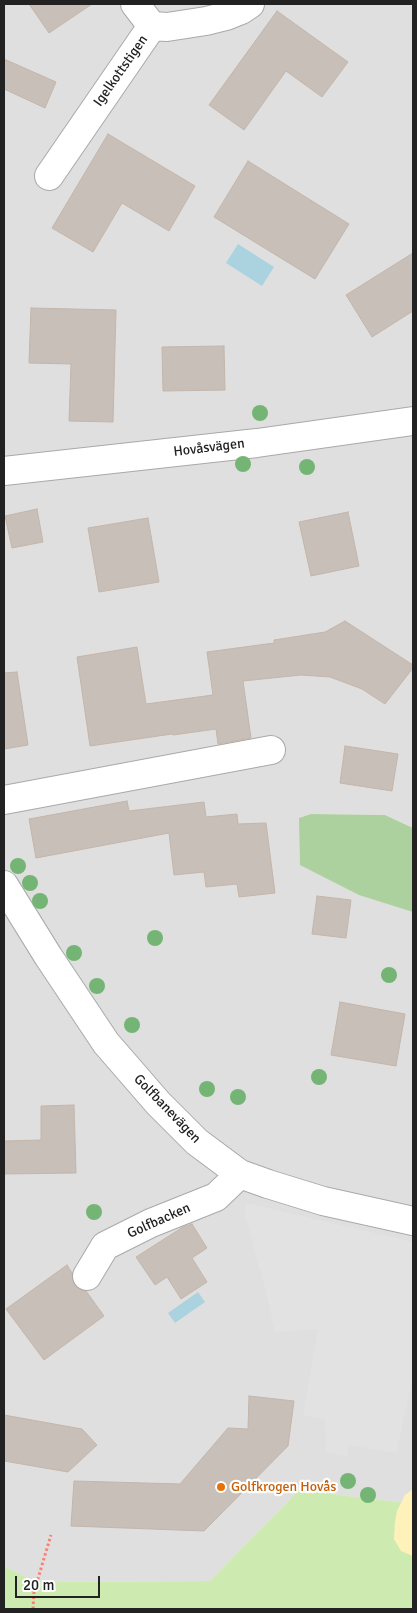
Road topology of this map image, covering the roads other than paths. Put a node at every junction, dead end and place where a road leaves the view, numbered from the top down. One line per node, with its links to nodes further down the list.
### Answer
1 (135, 4): 3 (street)
2 (250, 4): 3 (street, Igelkottstigen)
3 (152, 26): 4 (street, Igelkottstigen)
4 (49, 176)
5 (413, 422): 6 (street, Hovåsvägen)
6 (4, 471)
7 (271, 750): 8 (street)
8 (4, 800)
9 (4, 885): 10 (street, Golfbanevägen)
10 (240, 1174): 11 (street, Golfbanevägen); 12 (street, Golfbacken)
11 (413, 1221)
12 (87, 1276)

